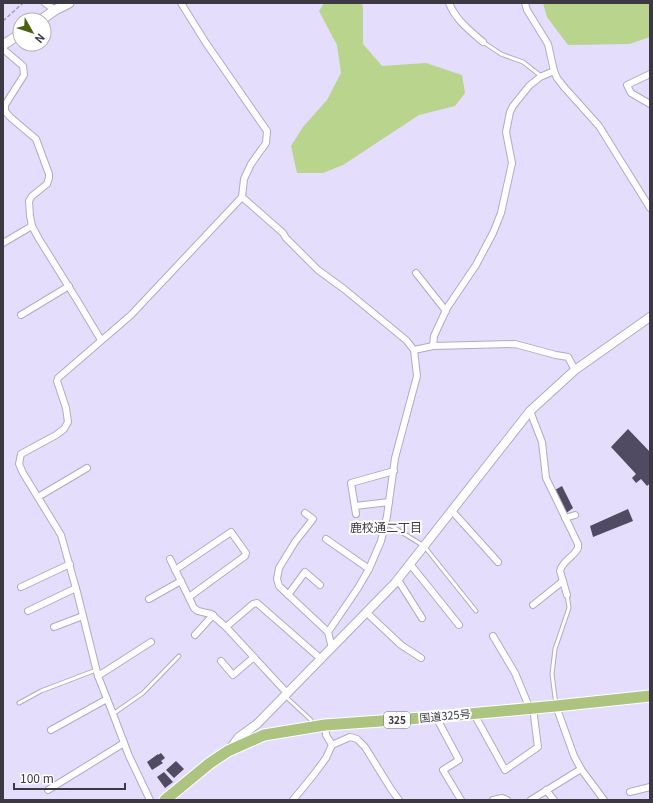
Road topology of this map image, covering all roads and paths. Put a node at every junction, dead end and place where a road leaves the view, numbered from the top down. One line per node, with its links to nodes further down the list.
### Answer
1 (24, 3): 9 (path)
2 (45, 3): 7 (street)
3 (69, 3): 7 (main road)
4 (181, 3): 18 (street)
5 (449, 3): 11 (street)
6 (525, 3): 14 (street)
7 (56, 10): 8 (main road)
8 (52, 13)
9 (3, 21)
10 (12, 39): 12 (main road)
11 (483, 42): 16 (lane)
12 (3, 45)
13 (3, 49): 20 (street)
14 (554, 71): 16 (street); 19 (street)
15 (650, 74): 17 (street)
16 (541, 76): 24 (street)
17 (650, 104)
18 (242, 196): 27 (street); 29 (street)
19 (650, 208)
20 (32, 226): 21 (street); 23 (street)
21 (3, 243)
22 (416, 274): 24 (street)
23 (69, 286): 25 (street); 27 (street)
24 (446, 311): 28 (street)
25 (21, 316)
26 (650, 317): 30 (street)
27 (101, 340): 34 (street)
28 (433, 346): 29 (street); 30 (street)
29 (414, 350): 33 (street)
30 (575, 370): 31 (street)
31 (530, 411): 37 (street); 41 (street)
32 (87, 468): 34 (street)
33 (394, 471): 35 (street); 36 (street)
34 (38, 497): 47 (street)
35 (389, 502): 36 (street); 42 (street)
36 (354, 506): 39 (street)
37 (452, 511): 44 (street); 46 (street)
38 (305, 513): 57 (street)
39 (356, 514)
40 (575, 515): 41 (street)
41 (566, 518): 53 (street)
42 (386, 522): 44 (lane); 49 (street)
43 (326, 539): 49 (street)
44 (424, 546): 48 (street); 63 (lane)
45 (170, 559): 50 (street)
46 (498, 562)
47 (70, 564): 55 (street); 56 (street)
48 (410, 564): 51 (street); 68 (street)
49 (369, 569): 71 (street)
50 (175, 570): 52 (street); 59 (street)
51 (398, 580): 64 (street); 67 (street)
52 (181, 581): 59 (street); 60 (street)
53 (563, 581): 58 (street); 61 (street)
54 (320, 585): 57 (street)
55 (21, 587)
56 (76, 588): 62 (street); 65 (street)
57 (288, 595): 71 (street)
58 (567, 595): 86 (lane)
59 (189, 597): 66 (street)
60 (149, 599)
61 (533, 605)
62 (28, 611)
63 (476, 611)
64 (367, 612): 75 (street); 78 (street)
65 (83, 616): 69 (street); 81 (street)
66 (213, 616): 70 (street); 72 (street)
67 (422, 618)
68 (459, 625)
69 (54, 627)
70 (226, 627): 77 (street); 79 (street)
71 (328, 632): 75 (street)
72 (194, 635)
73 (493, 636): 87 (street)
74 (151, 642): 81 (street)
75 (332, 648): 79 (street)
76 (179, 656): 88 (lane)
77 (254, 657): 80 (street); 82 (street)
78 (421, 658)
79 (321, 660): 82 (street)
80 (221, 661)
81 (97, 673): 84 (street); 85 (lane)
82 (286, 695): 91 (street); 93 (lane)
83 (650, 696): 86 (highway, 国道325号 / 325)
84 (107, 698): 88 (street); 94 (street)
85 (19, 703)
86 (556, 706): 87 (highway, 国道325号 / 325); 99 (street)
87 (532, 709): 89 (highway, 国道325号 / 325); 89 (street)
88 (113, 714): 96 (street)
89 (474, 714): 90 (highway, 国道325号 / 325)
90 (436, 718): 92 (highway, 国道325号 / 325); 108 (street)
91 (257, 724): 95 (street); 98 (street)
92 (325, 725): 93 (highway, 国道325号 / 325); 97 (street)
93 (312, 727): 95 (highway, 国道325号 / 325)
94 (52, 730)
95 (264, 735): 98 (highway, 国道325号 / 325)
96 (124, 743): 101 (street); 104 (street)
97 (332, 745): 106 (street); 107 (street)
98 (228, 751): 105 (highway, 国道325号 / 325)
99 (581, 769): 102 (street); 113 (street)
100 (650, 786): 103 (street)
101 (48, 790)
102 (546, 790): 111 (street); 112 (street)
103 (630, 792)
104 (150, 800)
105 (165, 800)
106 (293, 800)
107 (399, 800)
108 (461, 800)
109 (493, 800): 110 (street)
110 (507, 800)
111 (531, 800)
112 (554, 800)
113 (604, 800)

